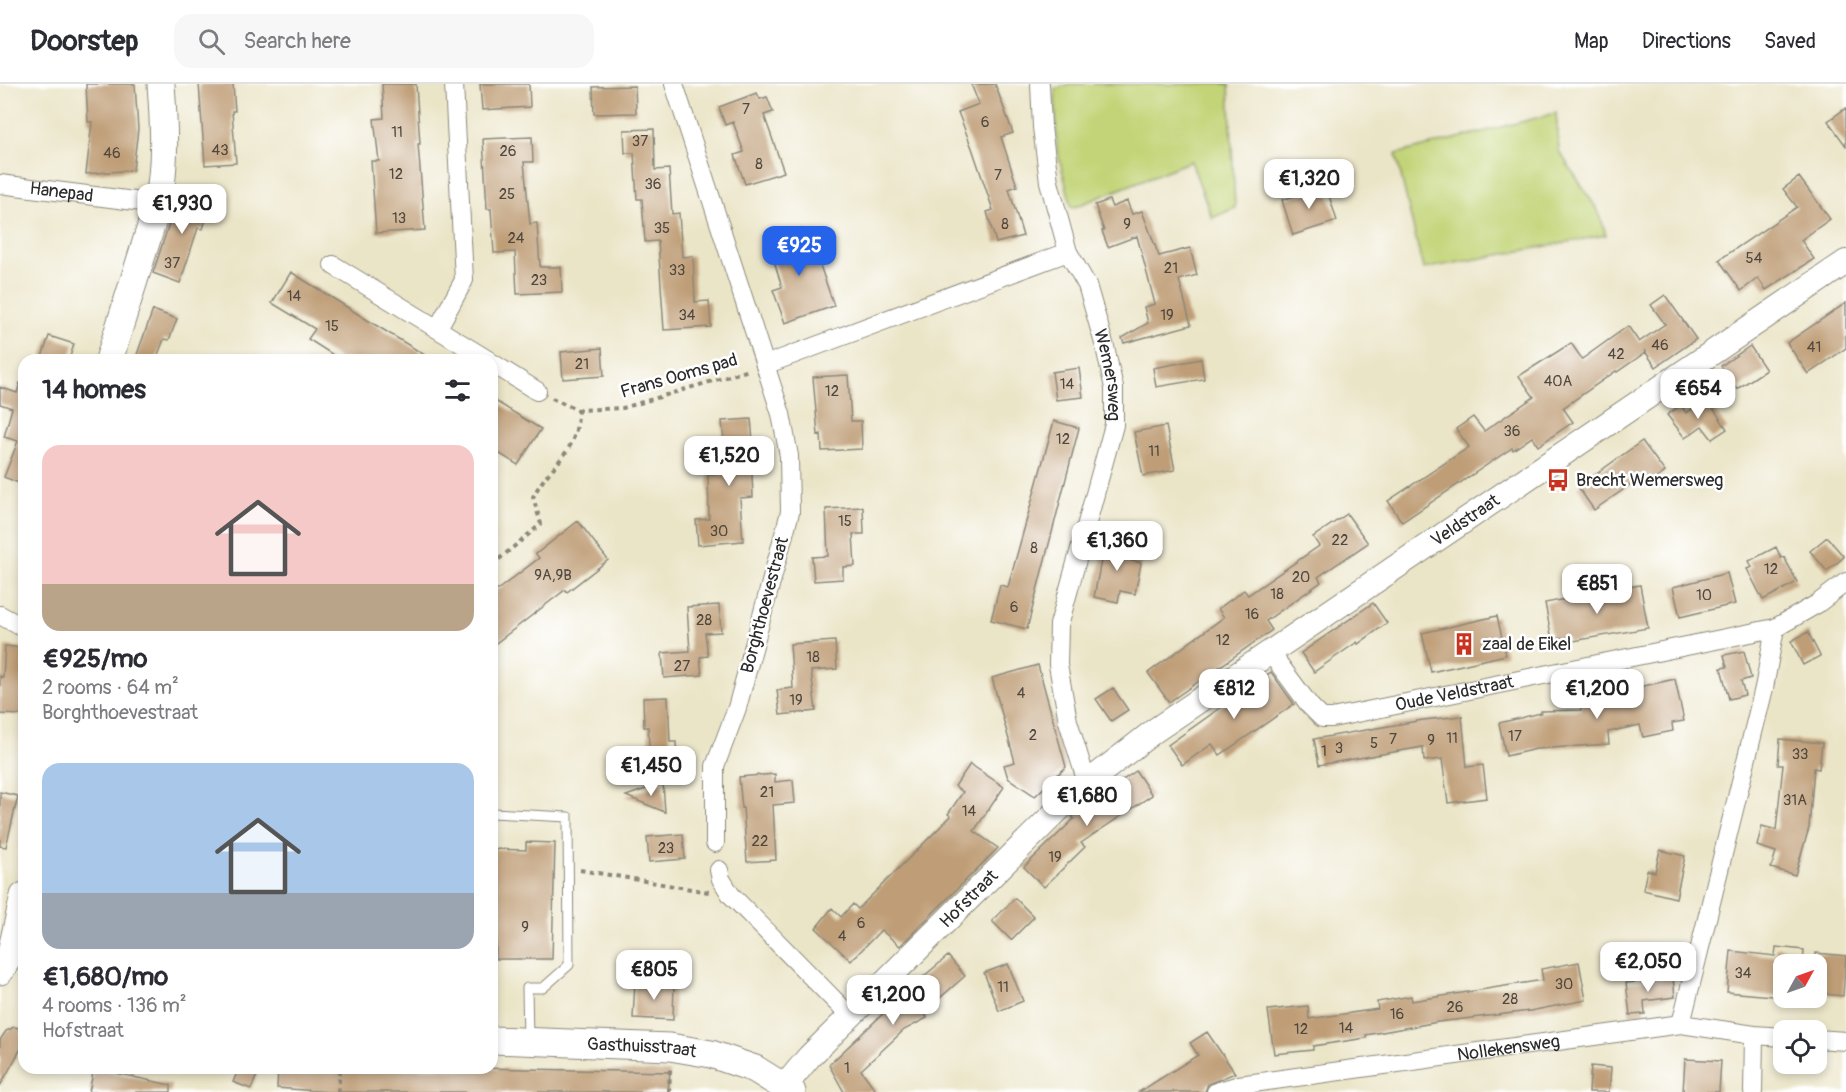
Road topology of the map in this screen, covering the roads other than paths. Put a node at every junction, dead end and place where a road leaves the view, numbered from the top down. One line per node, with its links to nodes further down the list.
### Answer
1 (160, 84): 6 (main road)
2 (454, 84): 10 (street)
3 (674, 84): 13 (street, Borghthoevestraat)
4 (1040, 84): 7 (street, Wemersweg)
5 (0, 184): 6 (street, Hanepad)
6 (158, 204): 11 (main road)
7 (1068, 252): 13 (street); 21 (street, Wemersweg)
8 (1846, 262): 20 (street, Veldstraat)
9 (333, 265): 10 (street)
10 (438, 328): 12 (street)
11 (111, 354)
12 (479, 354)
13 (765, 365): 23 (street, Borghthoevestraat)
14 (498, 367): 15 (street)
15 (537, 391)
16 (1846, 582): 19 (street, Oude Veldstraat)
17 (0, 615): 18 (street)
18 (18, 625)
19 (1775, 628): 20 (street, Oude Veldstraat); 28 (street)
20 (1270, 652): 21 (street, Veldstraat)
21 (1087, 783): 27 (street, Hofstraat)
22 (498, 813): 33 (lane)
23 (714, 843)
24 (719, 870): 27 (street)
25 (18, 921): 26 (main road)
26 (9, 958)
27 (850, 1016): 36 (street, Hofstraat)
28 (1681, 1024): 29 (street, Nollekensweg); 35 (street, Nollekensweg)
29 (1754, 1035): 30 (street, Nollekensweg); 38 (street)
30 (1773, 1036)
31 (498, 1040): 33 (main road, Gasthuisstraat)
32 (1827, 1040): 34 (street)
33 (528, 1041): 36 (main road, Gasthuisstraat)
34 (1846, 1041)
35 (1239, 1088): 37 (street, Nollekensweg)
36 (788, 1089)
37 (1216, 1092)
38 (1753, 1092)

